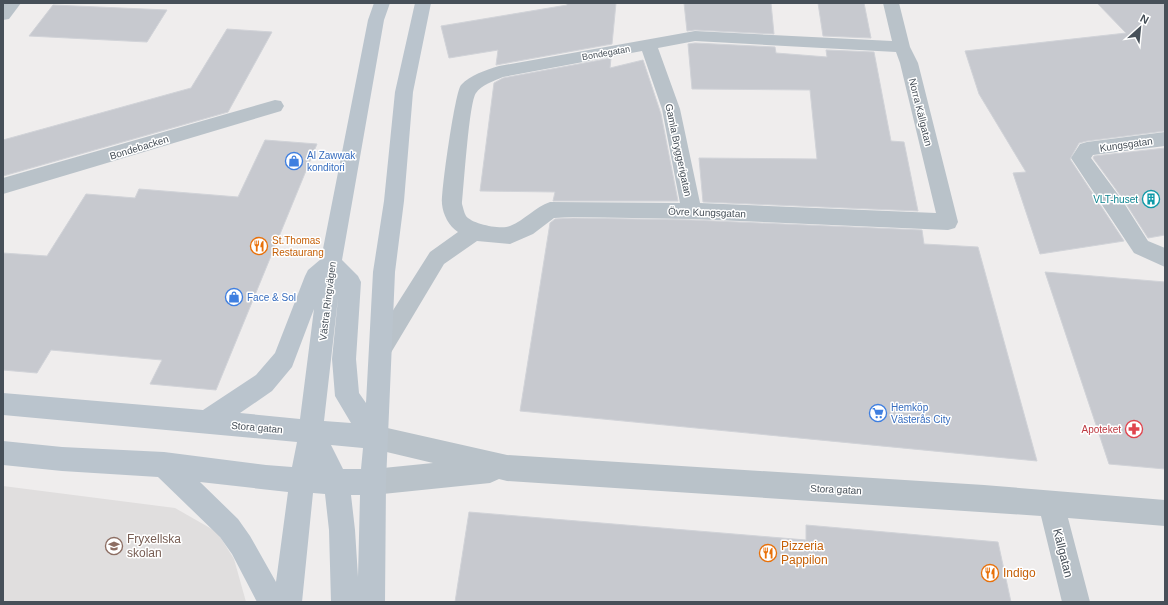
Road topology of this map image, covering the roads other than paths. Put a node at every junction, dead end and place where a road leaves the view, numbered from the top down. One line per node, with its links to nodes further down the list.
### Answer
1 (382, 3): 13 (main road, Västra Ringvägen)
2 (423, 3): 14 (main road)
3 (891, 3): 5 (street, Norra Källgatan)
4 (648, 45): 5 (street, Bondegatan); 9 (street, Gamla Bryggerigatan); 11 (street, Bondegatan)
5 (902, 47): 10 (street, Norra Källgatan)
6 (275, 106): 8 (street, Bondebacken)
7 (1165, 138): 12 (street, Kungsgatan)
8 (3, 186)
9 (692, 211): 10 (street, Övre Kungsgatan); 11 (street, Övre Kungsgatan)
10 (948, 222)
11 (474, 232): 14 (street)
12 (1165, 258)
13 (331, 263): 16 (main road); 17 (main road, Västra Ringvägen); 18 (main road)
14 (382, 349): 18 (main road)
15 (3, 404): 16 (main road, Stora gatan)
16 (205, 423): 17 (main road, Stora gatan)
17 (311, 431): 18 (main road, Stora gatan); 22 (main road, Västra Ringvägen); 23 (main road)
18 (374, 437): 21 (street, Stora gatan); 24 (main road)
19 (3, 453): 20 (main road, Stora gatan)
20 (164, 465): 22 (main road, Stora gatan); 27 (main road)
21 (507, 468): 24 (street, Stora gatan); 25 (street, Stora gatan)
22 (302, 480): 23 (main road, Stora gatan); 28 (main road, Västra Ringvägen)
23 (336, 482): 24 (main road, Stora gatan); 29 (main road)
24 (373, 482): 30 (main road)
25 (1051, 504): 26 (street, Stora gatan); 31 (street, Källgatan)
26 (1165, 513)
27 (272, 602)
28 (288, 602)
29 (345, 602)
30 (371, 602)
31 (1076, 602)

